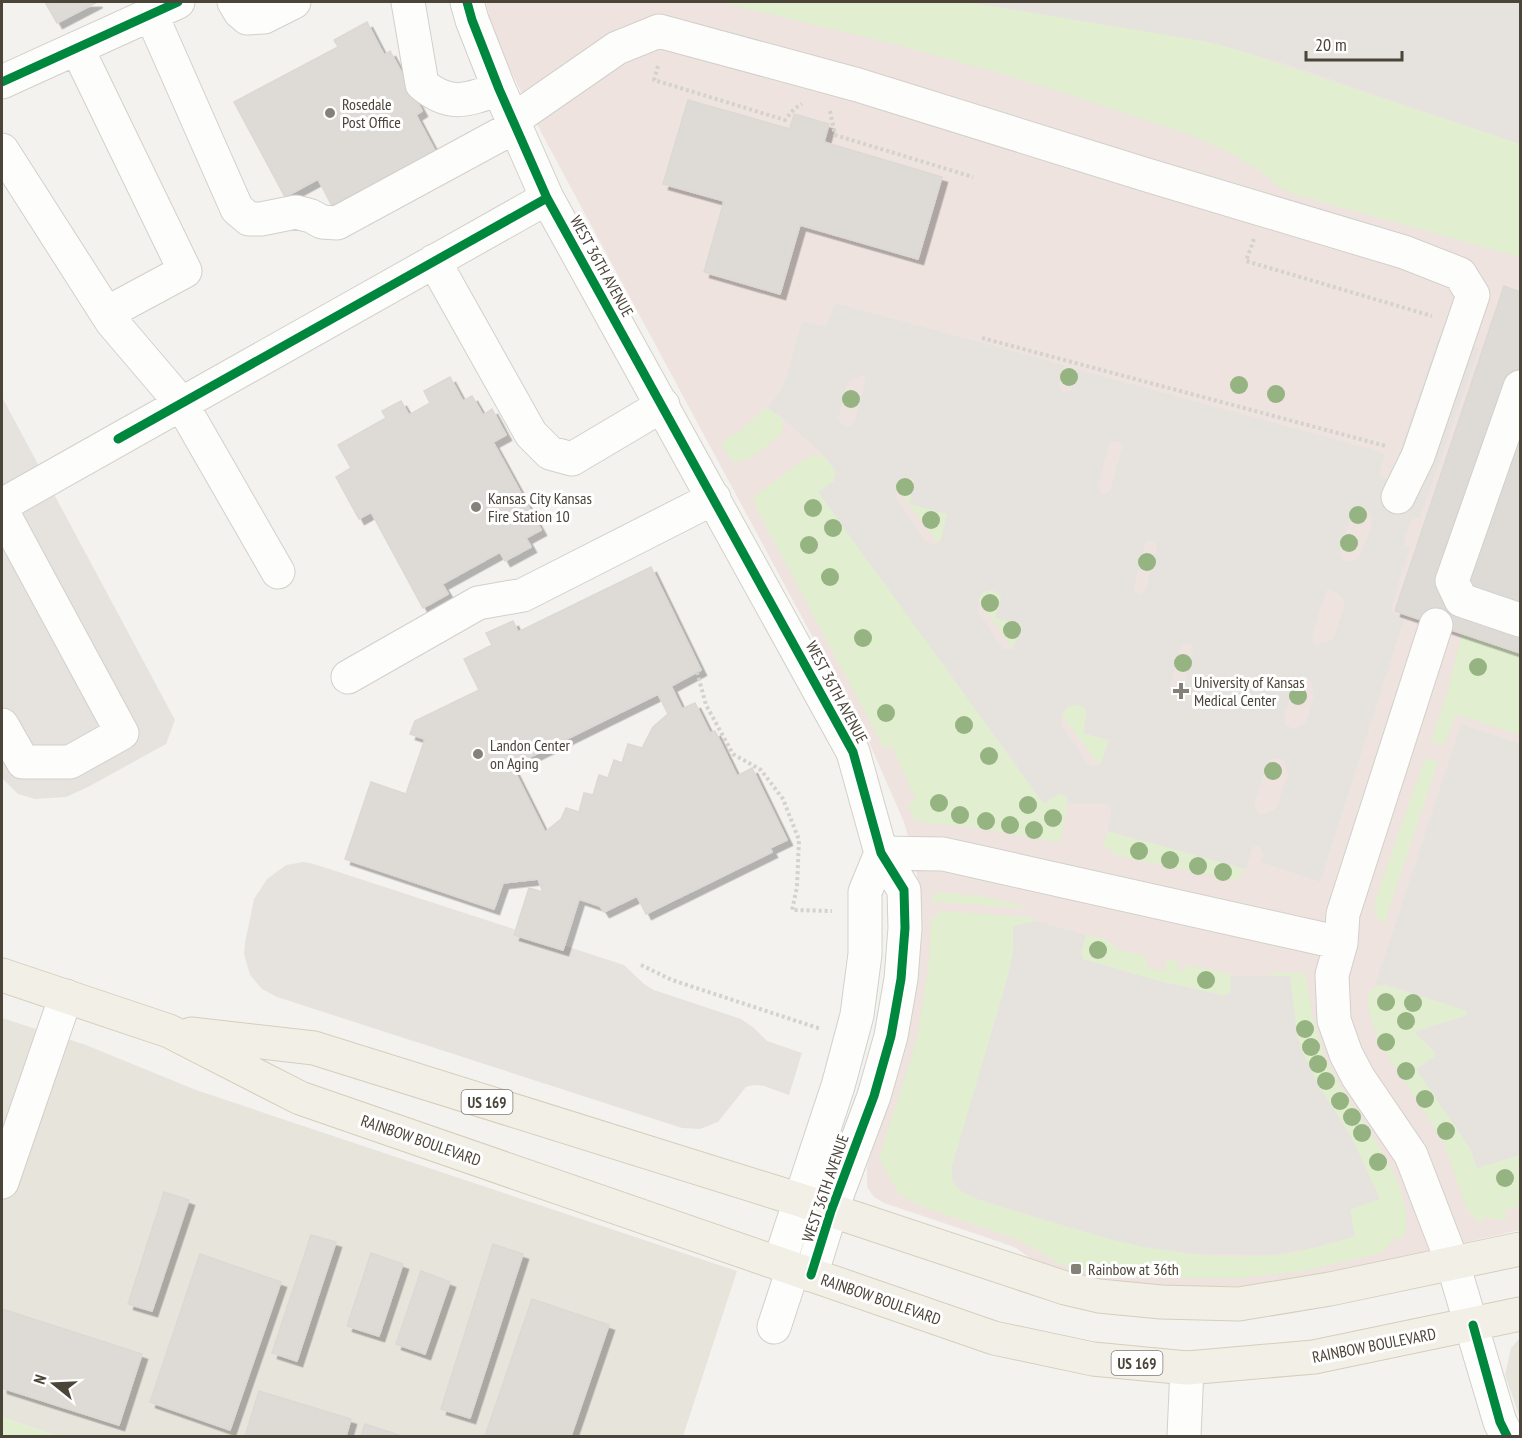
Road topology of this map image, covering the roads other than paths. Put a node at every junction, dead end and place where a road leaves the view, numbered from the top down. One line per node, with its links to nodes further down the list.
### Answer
1 (234, 2): 2 (street)
2 (294, 2)
3 (408, 2): 8 (street)
4 (467, 2): 8 (street, WEST 36TH AVENUE)
5 (165, 8): 6 (street); 9 (street)
6 (77, 48): 7 (street); 13 (street)
7 (2, 82)
8 (499, 89): 9 (street, WEST 36TH AVENUE)
9 (515, 123): 11 (street, WEST 36TH AVENUE); 17 (street)
10 (2, 150): 13 (street)
11 (547, 198): 12 (street); 16 (street, WEST 36TH AVENUE)
12 (434, 261): 15 (street); 16 (street)
13 (107, 314): 15 (street)
14 (1521, 387): 22 (street)
15 (181, 404): 19 (street); 21 (street)
16 (663, 405): 18 (street, WEST 36TH AVENUE)
17 (1398, 497)
18 (714, 498): 24 (street); 26 (street, WEST 36TH AVENUE)
19 (2, 505)
20 (2, 511): 25 (street)
21 (278, 572)
22 (1521, 620)
23 (1436, 625): 27 (street)
24 (348, 678)
25 (2, 725)
26 (881, 853): 27 (street); 32 (street, WEST 36TH AVENUE); 33 (street, WEST 36TH AVENUE)
27 (1341, 943): 35 (street)
28 (2, 975): 29 (main road, RAINBOW BOULEVARD / US 169)
29 (66, 996): 30 (main road, RAINBOW BOULEVARD / US 169); 31 (street)
30 (169, 1031): 32 (main road, RAINBOW BOULEVARD / US 169); 36 (main road, RAINBOW BOULEVARD / US 169)
31 (2, 1182)
32 (800, 1200): 33 (main road, RAINBOW BOULEVARD / US 169); 36 (street, WEST 36TH AVENUE)
33 (831, 1211): 35 (main road, RAINBOW BOULEVARD / US 169); 36 (street, WEST 36TH AVENUE)
34 (1521, 1249): 35 (main road, RAINBOW BOULEVARD / US 169)
35 (1453, 1264): 38 (street)
36 (794, 1270): 39 (street); 40 (main road, RAINBOW BOULEVARD / US 169)
37 (1521, 1314): 38 (main road, RAINBOW BOULEVARD / US 169)
38 (1473, 1325): 40 (main road, RAINBOW BOULEVARD / US 169); 42 (street)
39 (774, 1328)
40 (1187, 1368): 41 (street)
41 (1184, 1437)
42 (1507, 1437)

